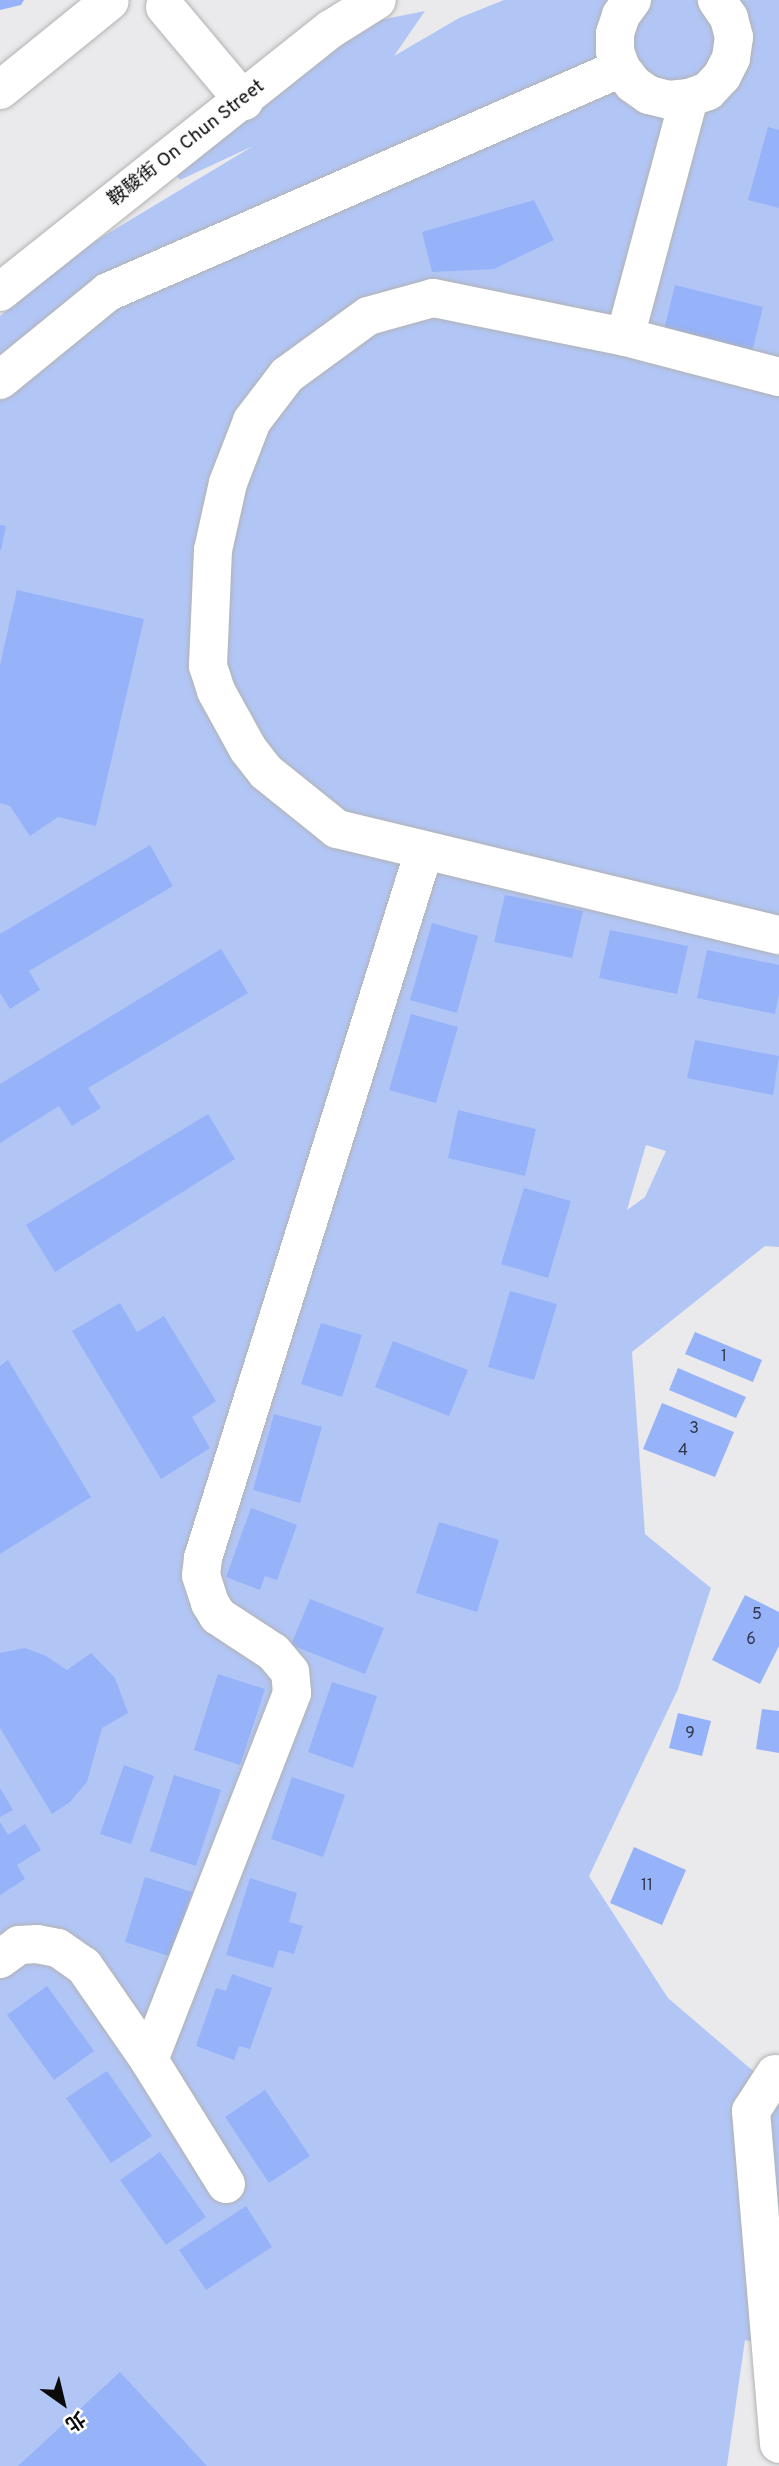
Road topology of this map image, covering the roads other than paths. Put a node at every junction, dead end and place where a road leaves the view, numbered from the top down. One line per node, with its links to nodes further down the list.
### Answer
1 (377, 0): 9 (street, 鞍駿街 On Chun Street)
2 (632, 0): 6 (street)
3 (717, 0): 8 (street)
4 (110, 1): 5 (street); 7 (street)
5 (169, 3): 9 (street)
6 (621, 68): 8 (street); 13 (street)
7 (0, 90)
8 (689, 98): 11 (street)
9 (244, 101): 10 (street, 鞍駿街 On Chun Street)
10 (0, 292)
11 (625, 337): 12 (street); 14 (street)
12 (779, 377)
13 (0, 380)
14 (424, 850): 15 (street); 17 (street)
15 (779, 935)
16 (0, 1959): 17 (street)
17 (149, 2060): 19 (street)
18 (775, 2074): 20 (street)
19 (226, 2184)
20 (779, 2444)

